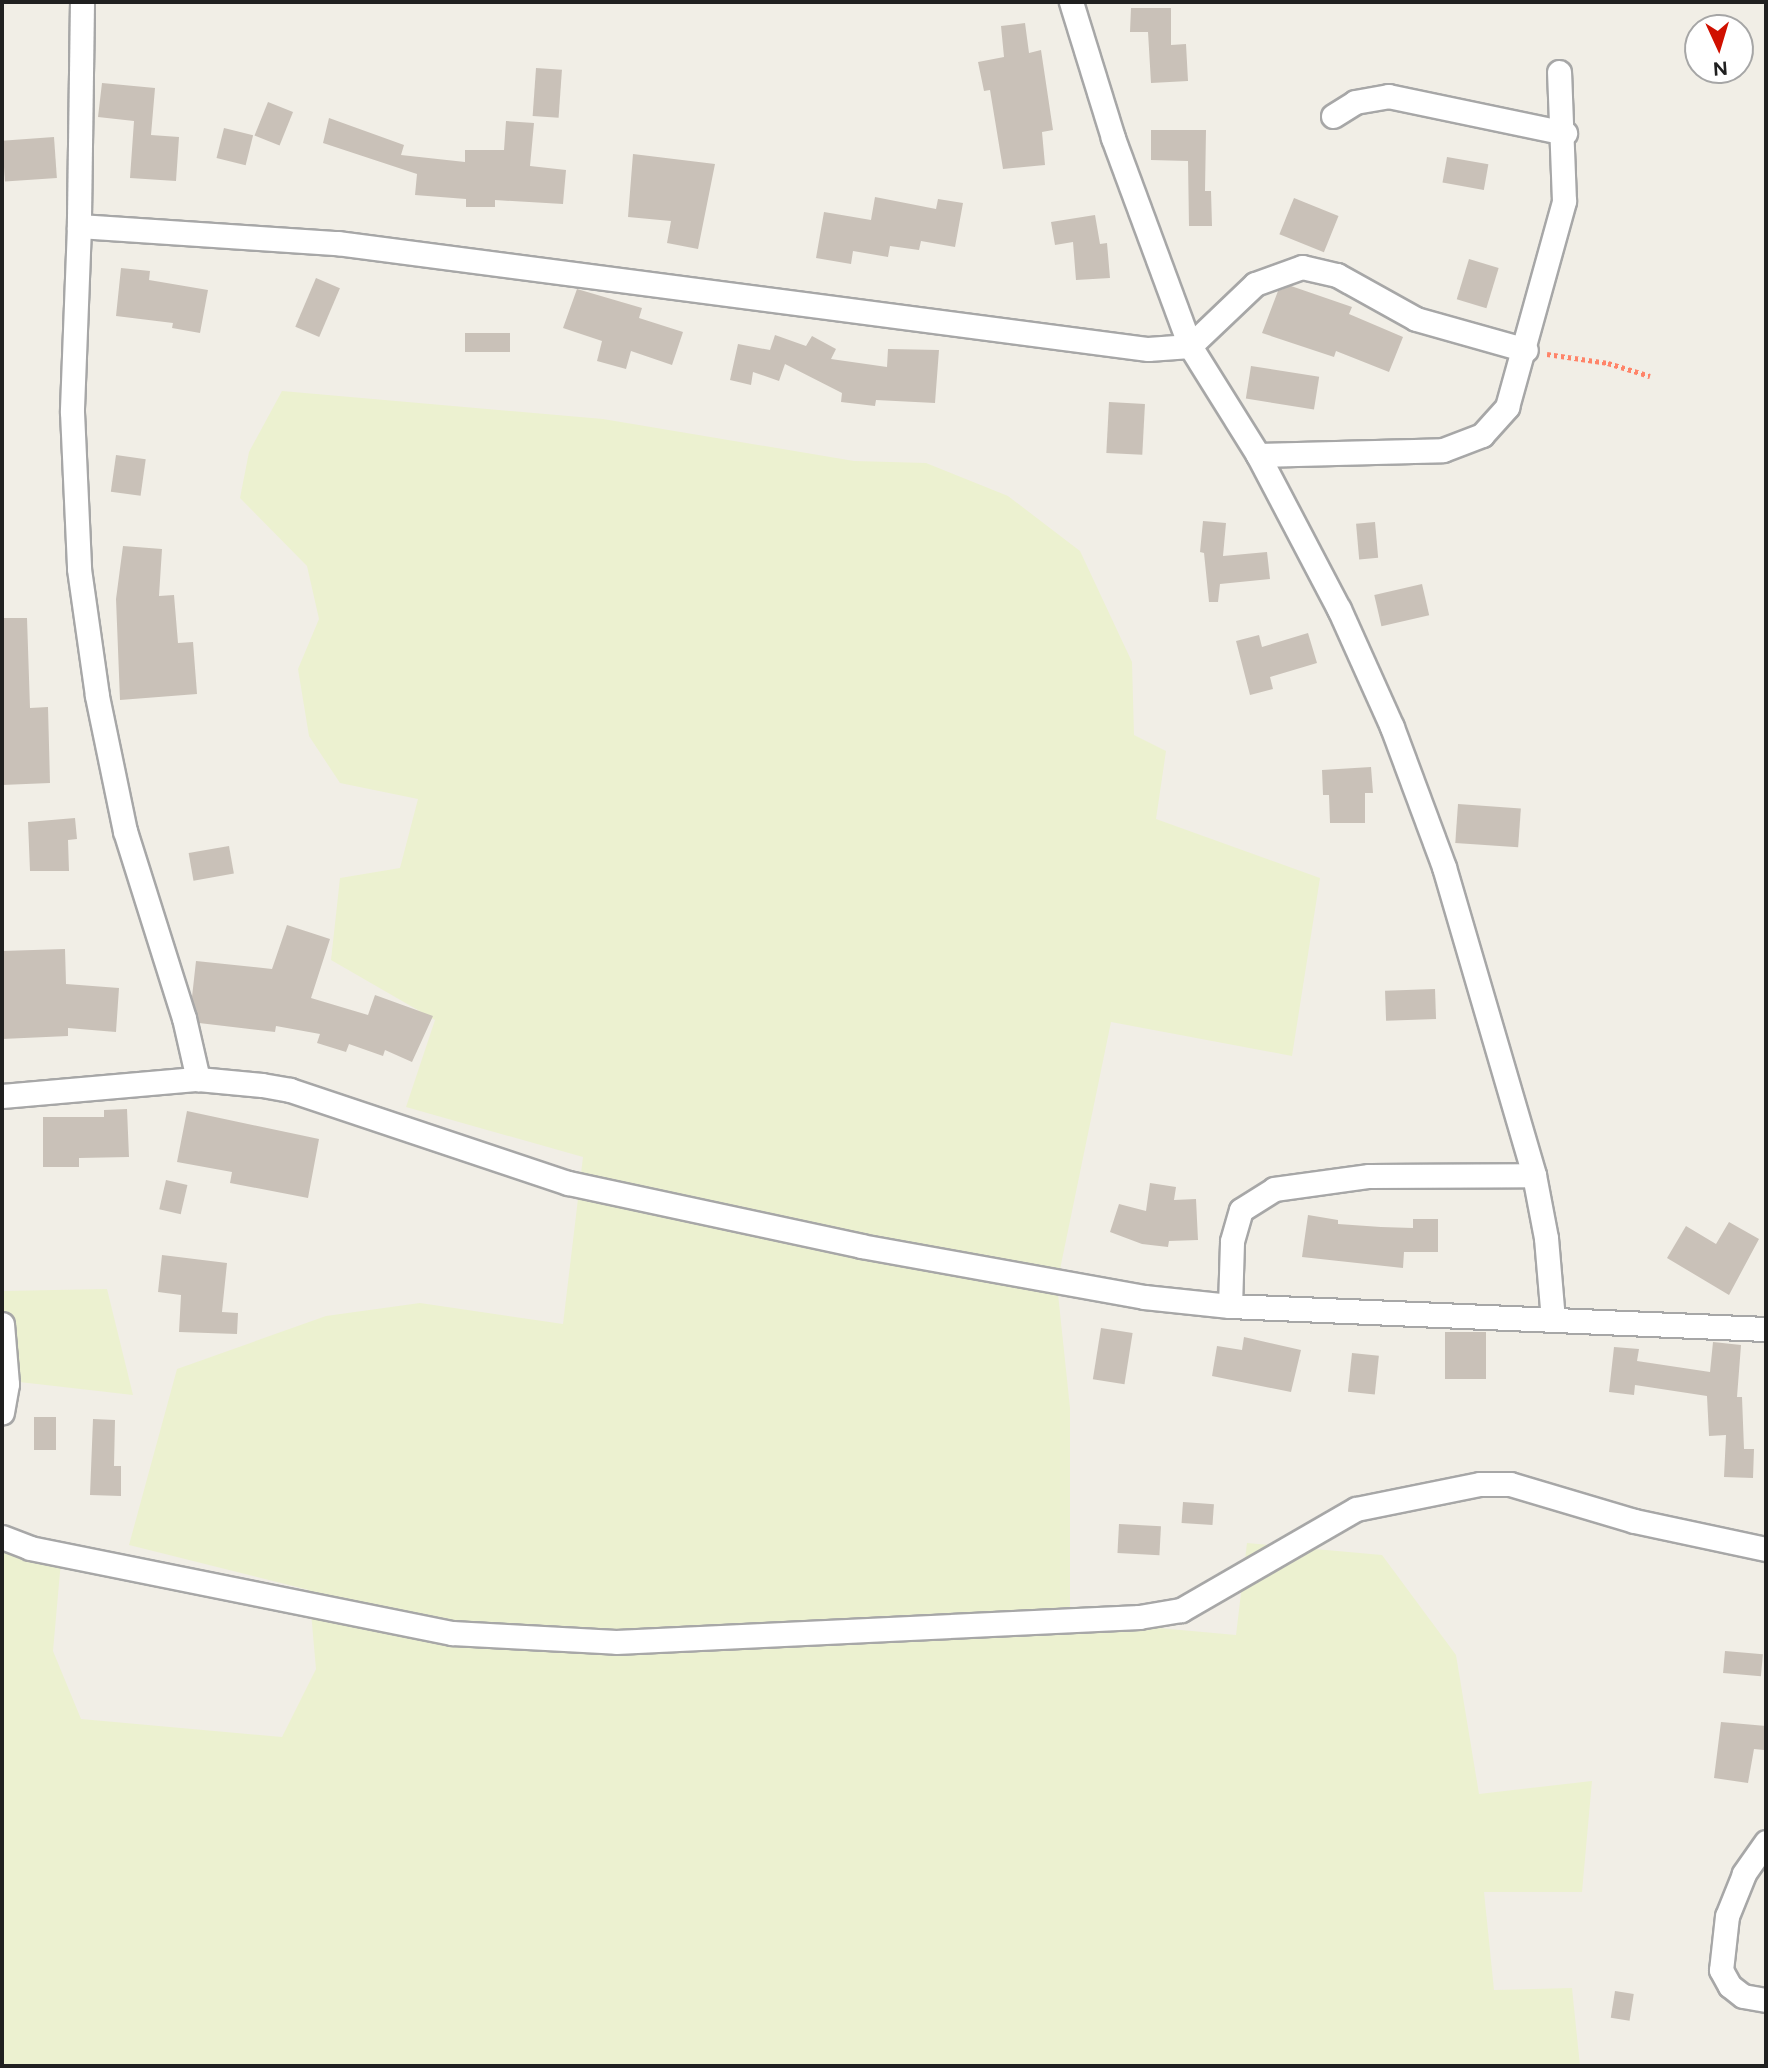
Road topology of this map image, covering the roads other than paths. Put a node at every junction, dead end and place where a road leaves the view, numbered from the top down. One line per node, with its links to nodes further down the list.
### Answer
1 (82, 2): 6 (street)
2 (1071, 2): 7 (street)
3 (1559, 72): 5 (street)
4 (1334, 116): 5 (street)
5 (1565, 133): 8 (street)
6 (79, 226): 7 (street); 10 (street)
7 (1190, 346): 8 (street); 9 (street)
8 (1526, 350): 9 (street)
9 (1258, 455): 12 (street)
10 (198, 1079): 11 (street); 13 (street)
11 (2, 1097)
12 (1534, 1175): 13 (street); 14 (street)
13 (1230, 1306): 14 (street)
14 (1553, 1319): 16 (street)
15 (2, 1324): 17 (street)
16 (1766, 1329)
17 (2, 1413)
18 (2, 1537): 19 (street)
19 (1766, 1549)
20 (1766, 1842): 21 (street)
21 (1766, 2000)

